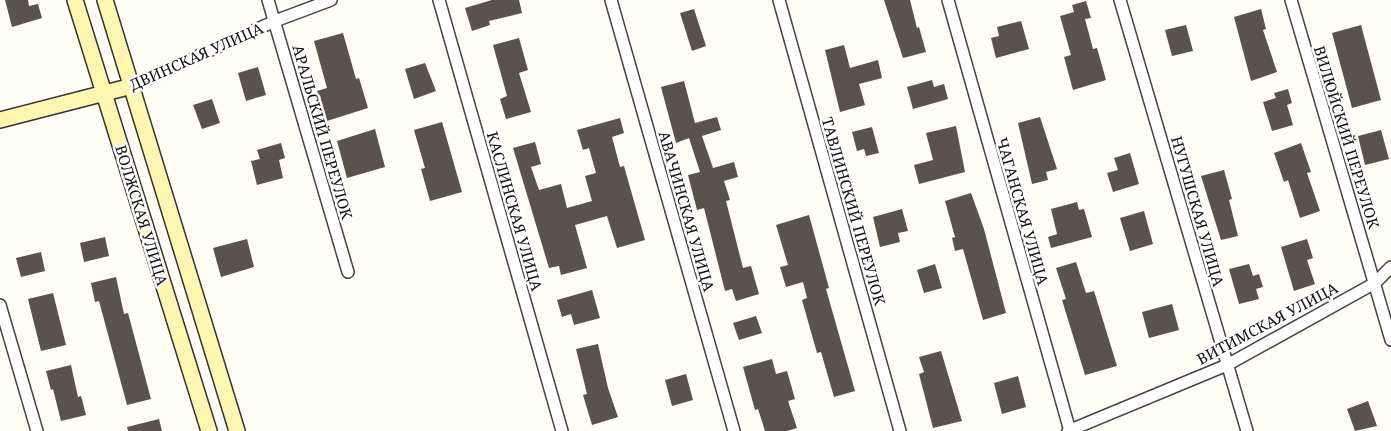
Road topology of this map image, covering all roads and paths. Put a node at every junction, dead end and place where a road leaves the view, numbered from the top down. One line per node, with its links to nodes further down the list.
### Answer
1 (75, 0): 13 (street, ВОЛЖСКАЯ УЛИЦА)
2 (105, 0): 12 (street, ВОЛЖСКАЯ УЛИЦА)
3 (268, 0): 11 (street, АРАЛЬСКИЙ ПЕРЕУЛОК)
4 (331, 0): 11 (street, ДВИНСКАЯ УЛИЦА)
5 (439, 0): 24 (street, КАСЛИНСКАЯ УЛИЦА)
6 (611, 0): 25 (street, АВАЧИНСКАЯ УЛИЦА)
7 (778, 0): 26 (street, ТАВЛИНСКИЙ ПЕРЕУЛОК)
8 (948, 0): 27 (street, ЧАГАНСКАЯ УЛИЦА)
9 (1120, 0): 20 (street, НУГУШСКАЯ УЛИЦА)
10 (1291, 0): 17 (street, ВИЛЮЙСКИЙ ПЕРЕУЛОК)
11 (275, 21): 12 (street, ДВИНСКАЯ УЛИЦА); 16 (street, АРАЛЬСКИЙ ПЕРЕУЛОК)
12 (132, 86): 13 (street, ДВИНСКАЯ УЛИЦА); 23 (street, ВОЛЖСКАЯ УЛИЦА)
13 (104, 92): 14 (street, ДВИНСКАЯ УЛИЦА); 22 (street, ВОЛЖСКАЯ УЛИЦА)
14 (0, 120)
15 (1391, 267): 17 (street, ВИТИМСКАЯ УЛИЦА)
16 (348, 272)
17 (1375, 283): 19 (street, ВИЛЮЙСКИЙ ПЕРЕУЛОК); 20 (street, ВИТИМСКАЯ УЛИЦА)
18 (0, 305): 21 (street)
19 (1391, 340)
20 (1227, 364): 27 (street, ВИТИМСКАЯ УЛИЦА); 28 (street, НУГУШСКАЯ УЛИЦА)
21 (37, 431)
22 (209, 431)
23 (237, 431)
24 (562, 431)
25 (734, 431)
26 (900, 431)
27 (1070, 431)
28 (1247, 431)

